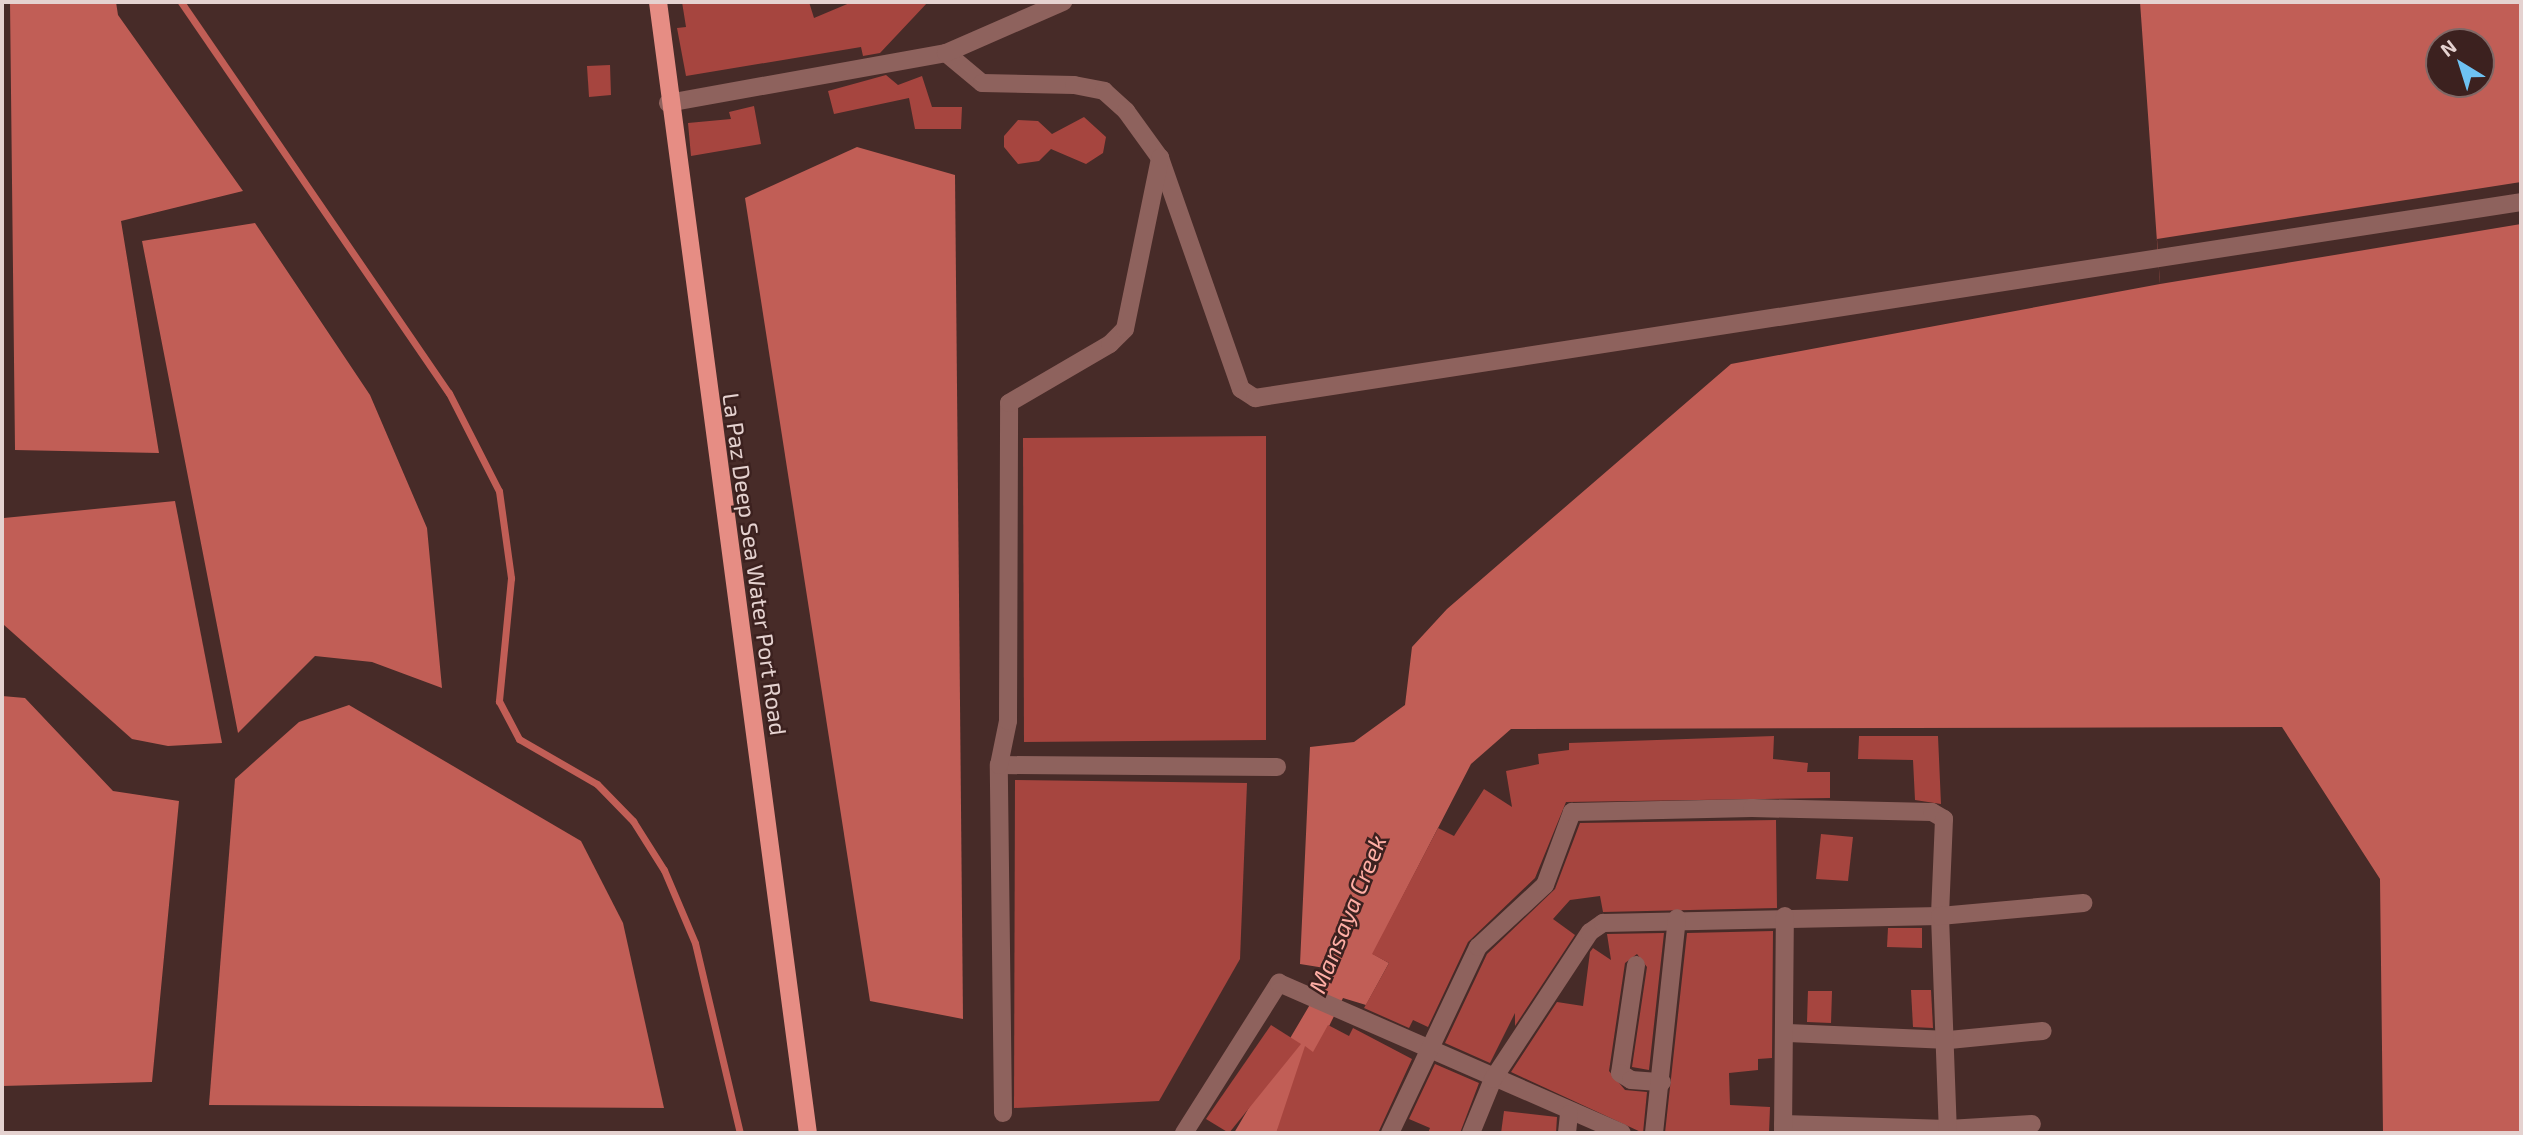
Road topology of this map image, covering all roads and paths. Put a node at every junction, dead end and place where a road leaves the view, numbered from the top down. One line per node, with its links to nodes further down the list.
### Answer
1 (658, 2): 4 (main road, La Paz Deep Sea Water Port Road)
2 (1063, 2): 3 (street)
3 (946, 53): 4 (street); 5 (street)
4 (668, 103): 25 (main road, La Paz Deep Sea Water Port Road)
5 (1160, 158): 6 (street); 7 (street)
6 (2521, 202)
7 (999, 765): 8 (street); 20 (street)
8 (1277, 766)
9 (2083, 903): 11 (street)
10 (1785, 916): 11 (street); 12 (street); 15 (street)
11 (1940, 916): 16 (street); 17 (street)
12 (1677, 918): 18 (street); 19 (street)
13 (1636, 965): 19 (street)
14 (2043, 1031): 16 (street)
15 (1788, 1032): 16 (street); 23 (street)
16 (1949, 1040): 24 (street)
17 (1427, 1050): 18 (street); 26 (street); 27 (street)
18 (1493, 1079): 21 (street); 28 (street)
19 (1662, 1082): 31 (street)
20 (1003, 1113)
21 (1569, 1114): 29 (street); 30 (street)
22 (2032, 1124): 24 (street)
23 (1783, 1128): 24 (street)
24 (1948, 1131)
25 (808, 1133)
26 (1184, 1133)
27 (1390, 1133)
28 (1471, 1133)
29 (1567, 1133)
30 (1622, 1133)
31 (1654, 1133)

